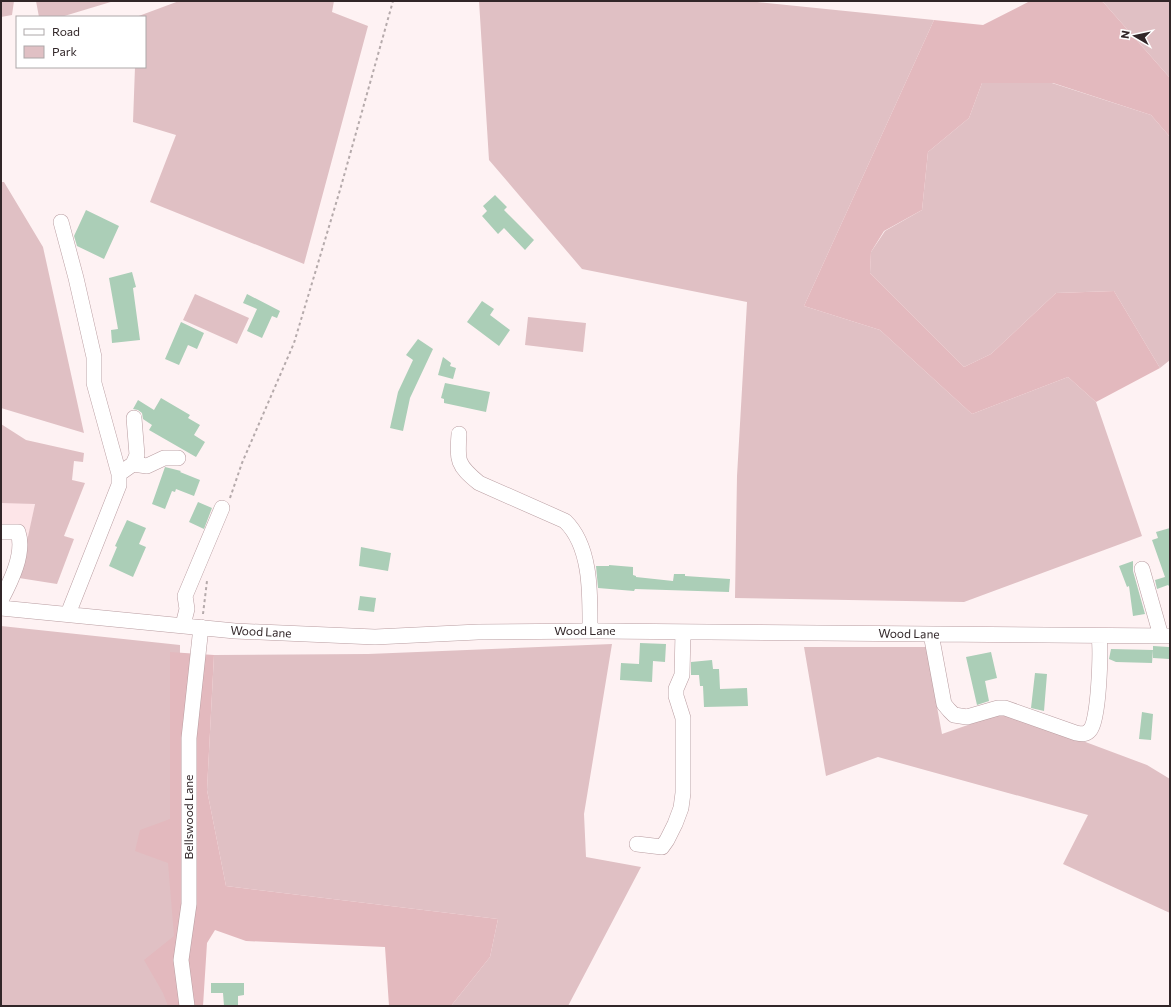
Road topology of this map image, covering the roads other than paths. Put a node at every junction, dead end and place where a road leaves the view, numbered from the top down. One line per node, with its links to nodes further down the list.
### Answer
1 (61, 222): 6 (street)
2 (134, 418): 5 (street)
3 (459, 434): 15 (street)
4 (178, 458): 5 (street)
5 (133, 464): 6 (street)
6 (119, 474): 12 (street)
7 (226, 503): 13 (street)
8 (1, 532): 10 (street)
9 (1142, 569): 19 (street)
10 (1, 600)
11 (1, 608): 12 (street, Wood Lane)
12 (68, 614): 13 (street, Wood Lane)
13 (182, 625): 14 (street, Wood Lane)
14 (201, 627): 15 (street, Wood Lane); 21 (street, Bellswood Lane)
15 (590, 631): 16 (street, Wood Lane)
16 (682, 632): 17 (street, Wood Lane); 20 (street)
17 (931, 634): 18 (street, Wood Lane); 18 (street)
18 (1099, 636): 19 (street, Wood Lane)
19 (1166, 636)
20 (637, 844)
21 (187, 1006)

